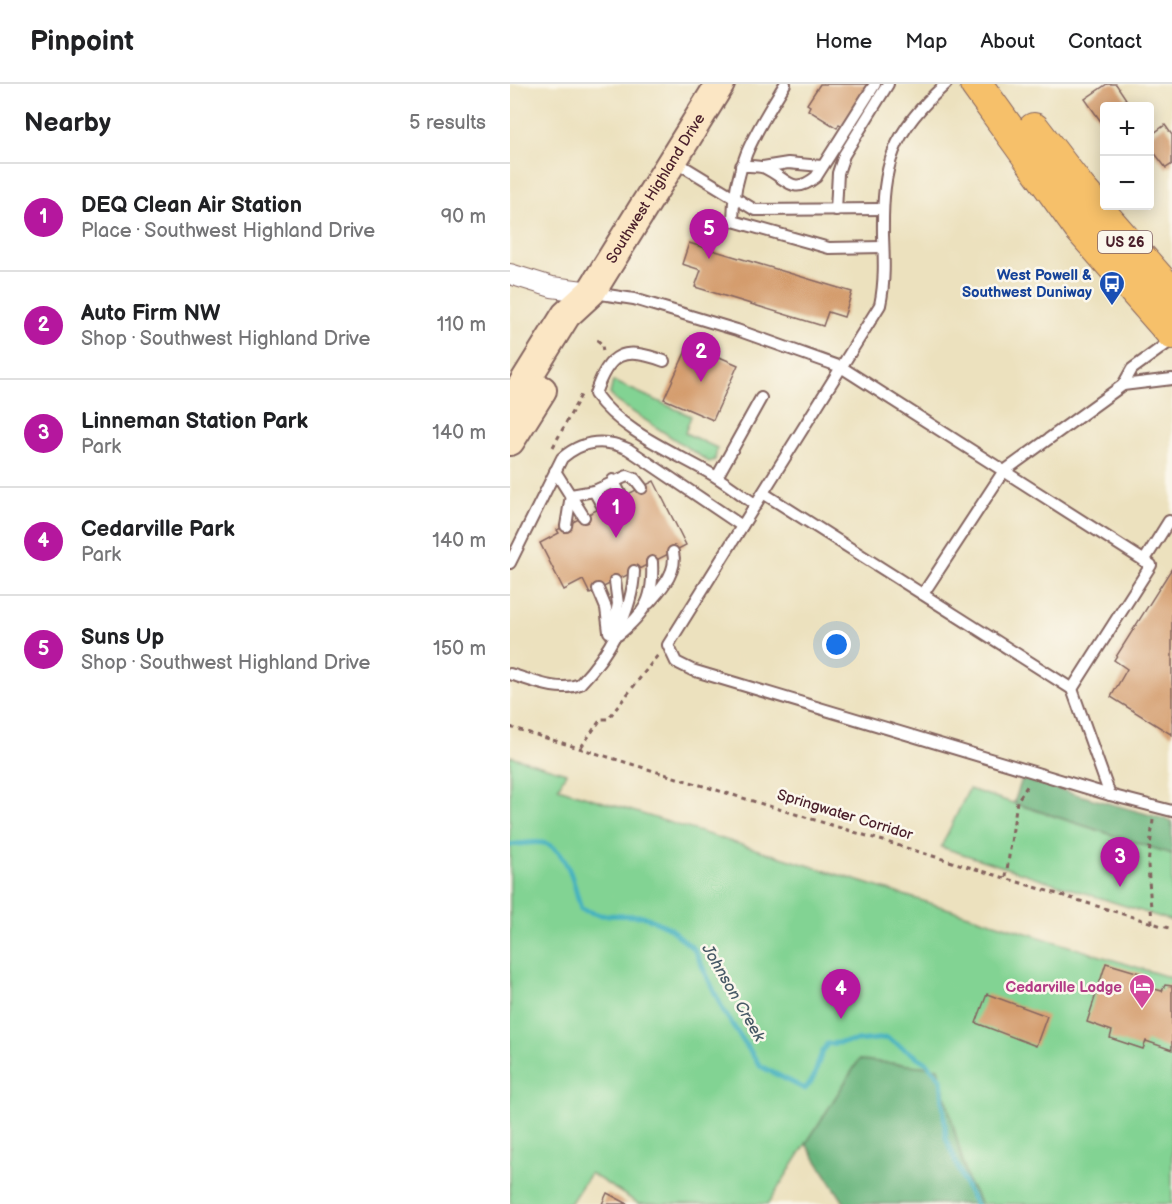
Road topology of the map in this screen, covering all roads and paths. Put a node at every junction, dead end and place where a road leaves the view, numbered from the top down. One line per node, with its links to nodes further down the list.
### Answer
1 (720, 84): 8 (main road, Southwest Highland Drive)
2 (785, 84): 9 (lane)
3 (875, 84): 10 (lane)
4 (888, 84): 14 (lane)
5 (946, 84): 13 (lane)
6 (976, 84): 19 (main road, US 26)
7 (1002, 84): 18 (main road, US 26)
8 (673, 160): 12 (lane); 17 (main road, Southwest Highland Drive)
9 (741, 166): 11 (lane); 12 (lane)
10 (821, 166): 11 (lane); 11 (lane)
11 (763, 167)
12 (733, 195): 14 (lane); 15 (lane)
13 (883, 209): 14 (lane); 15 (lane)
14 (836, 210)
15 (884, 247): 24 (lane)
16 (510, 274): 17 (street)
17 (591, 292): 24 (lane); 29 (main road, Southwest Highland Drive); 30 (main road, Southwest Highland Drive)
18 (1172, 294)
19 (1172, 333)
20 (597, 340): 22 (path)
21 (1172, 340): 26 (lane)
22 (602, 352)
23 (664, 361): 34 (lane)
24 (841, 367): 33 (lane); 38 (lane)
25 (1172, 379): 26 (lane)
26 (1123, 385): 33 (lane)
27 (583, 391): 31 (path)
28 (761, 398): 34 (lane)
29 (510, 405)
30 (510, 441)
31 (549, 455)
32 (555, 471): 39 (lane); 46 (lane); 49 (lane)
33 (1003, 472): 48 (lane); 54 (lane)
34 (717, 477): 41 (lane)
35 (614, 480): 36 (lane); 37 (lane); 40 (lane)
36 (642, 488)
37 (594, 490): 39 (lane); 42 (lane)
38 (763, 493): 41 (lane); 54 (lane)
39 (571, 495): 43 (lane); 45 (lane)
40 (622, 497)
41 (756, 505): 46 (lane)
42 (603, 507)
43 (584, 517)
44 (1169, 521): 48 (lane)
45 (566, 525)
46 (742, 526): 57 (lane)
47 (673, 552): 55 (lane)
48 (1144, 561): 59 (lane)
49 (510, 562)
50 (652, 562): 55 (lane)
51 (634, 571): 56 (lane)
52 (615, 581): 56 (lane)
53 (598, 589): 56 (lane)
54 (923, 594): 59 (lane)
55 (647, 606): 56 (lane)
56 (610, 641): 58 (lane)
57 (668, 645): 61 (path); 62 (lane)
58 (510, 674)
59 (1072, 689): 63 (lane)
60 (510, 727): 61 (path, Springwater Corridor)
61 (580, 747): 66 (path, Springwater Corridor)
62 (1035, 773): 63 (lane); 66 (path)
63 (1110, 795): 64 (lane)
64 (1155, 807): 65 (lane); 67 (path)
65 (1172, 811)
66 (1006, 877): 67 (path, Springwater Corridor)
67 (1152, 922): 68 (path, Springwater Corridor)
68 (1172, 929)

